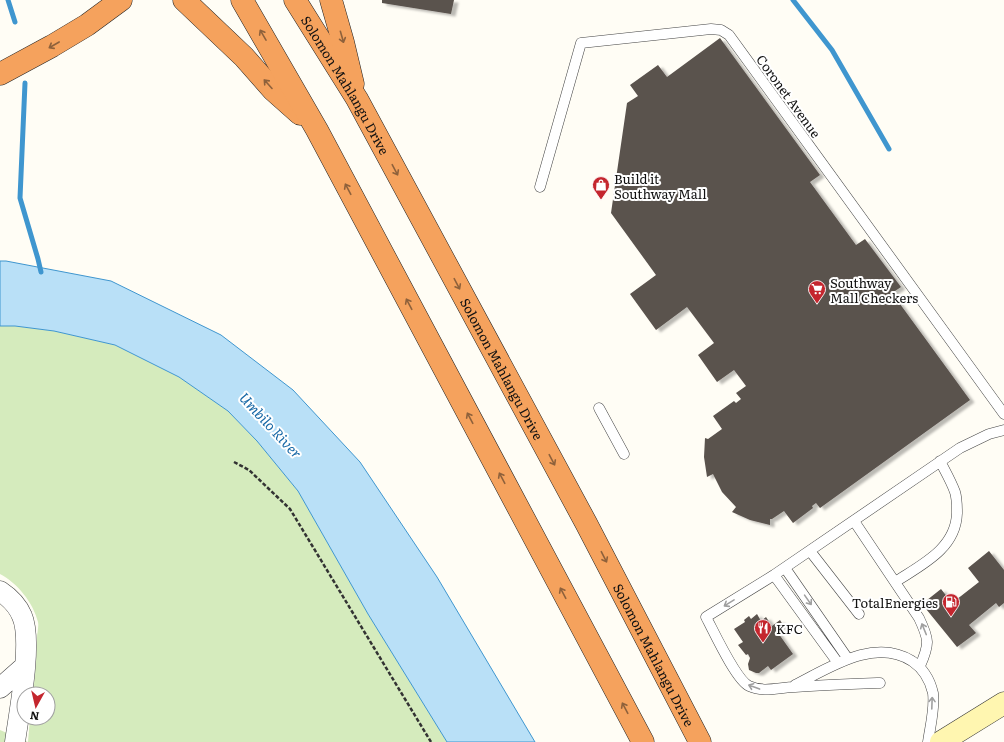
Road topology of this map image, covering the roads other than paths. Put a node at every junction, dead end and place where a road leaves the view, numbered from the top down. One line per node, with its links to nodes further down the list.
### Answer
1 (121, 0): 6 (highway, one-way to 6)
2 (184, 0): 8 (highway, one-way to 2)
3 (242, 0): 8 (highway, one-way to 3)
4 (295, 0): 7 (highway, Solomon Mahlangu Drive)
5 (331, 0): 7 (highway, one-way to 7)
6 (0, 74)
7 (357, 99): 33 (highway, Solomon Mahlangu Drive, one-way to 33)
8 (317, 130): 32 (highway, one-way to 8)
9 (540, 188): 11 (lane, Coronet Avenue)
10 (599, 408): 13 (lane)
11 (1004, 414)
12 (1004, 430): 14 (lane)
13 (624, 454)
14 (940, 461): 15 (lane); 19 (lane)
15 (854, 521): 16 (lane); 19 (lane)
16 (810, 551): 17 (lane); 21 (lane)
17 (786, 568): 18 (lane); 22 (lane, one-way to 22)
18 (774, 576): 23 (lane); 27 (lane)
19 (895, 582): 25 (lane, one-way to 19)
20 (0, 591): 24 (street)
21 (859, 614)
22 (848, 659): 23 (lane); 25 (lane)
23 (838, 663): 27 (lane)
24 (25, 666): 28 (street); 31 (street)
25 (920, 666): 34 (lane, one-way to 25)
26 (880, 683): 27 (lane)
27 (792, 687)
28 (0, 688)
29 (1004, 703): 35 (street)
30 (0, 721): 31 (street)
31 (15, 737)
32 (643, 742)
33 (700, 742)
34 (928, 742)
35 (941, 742)

